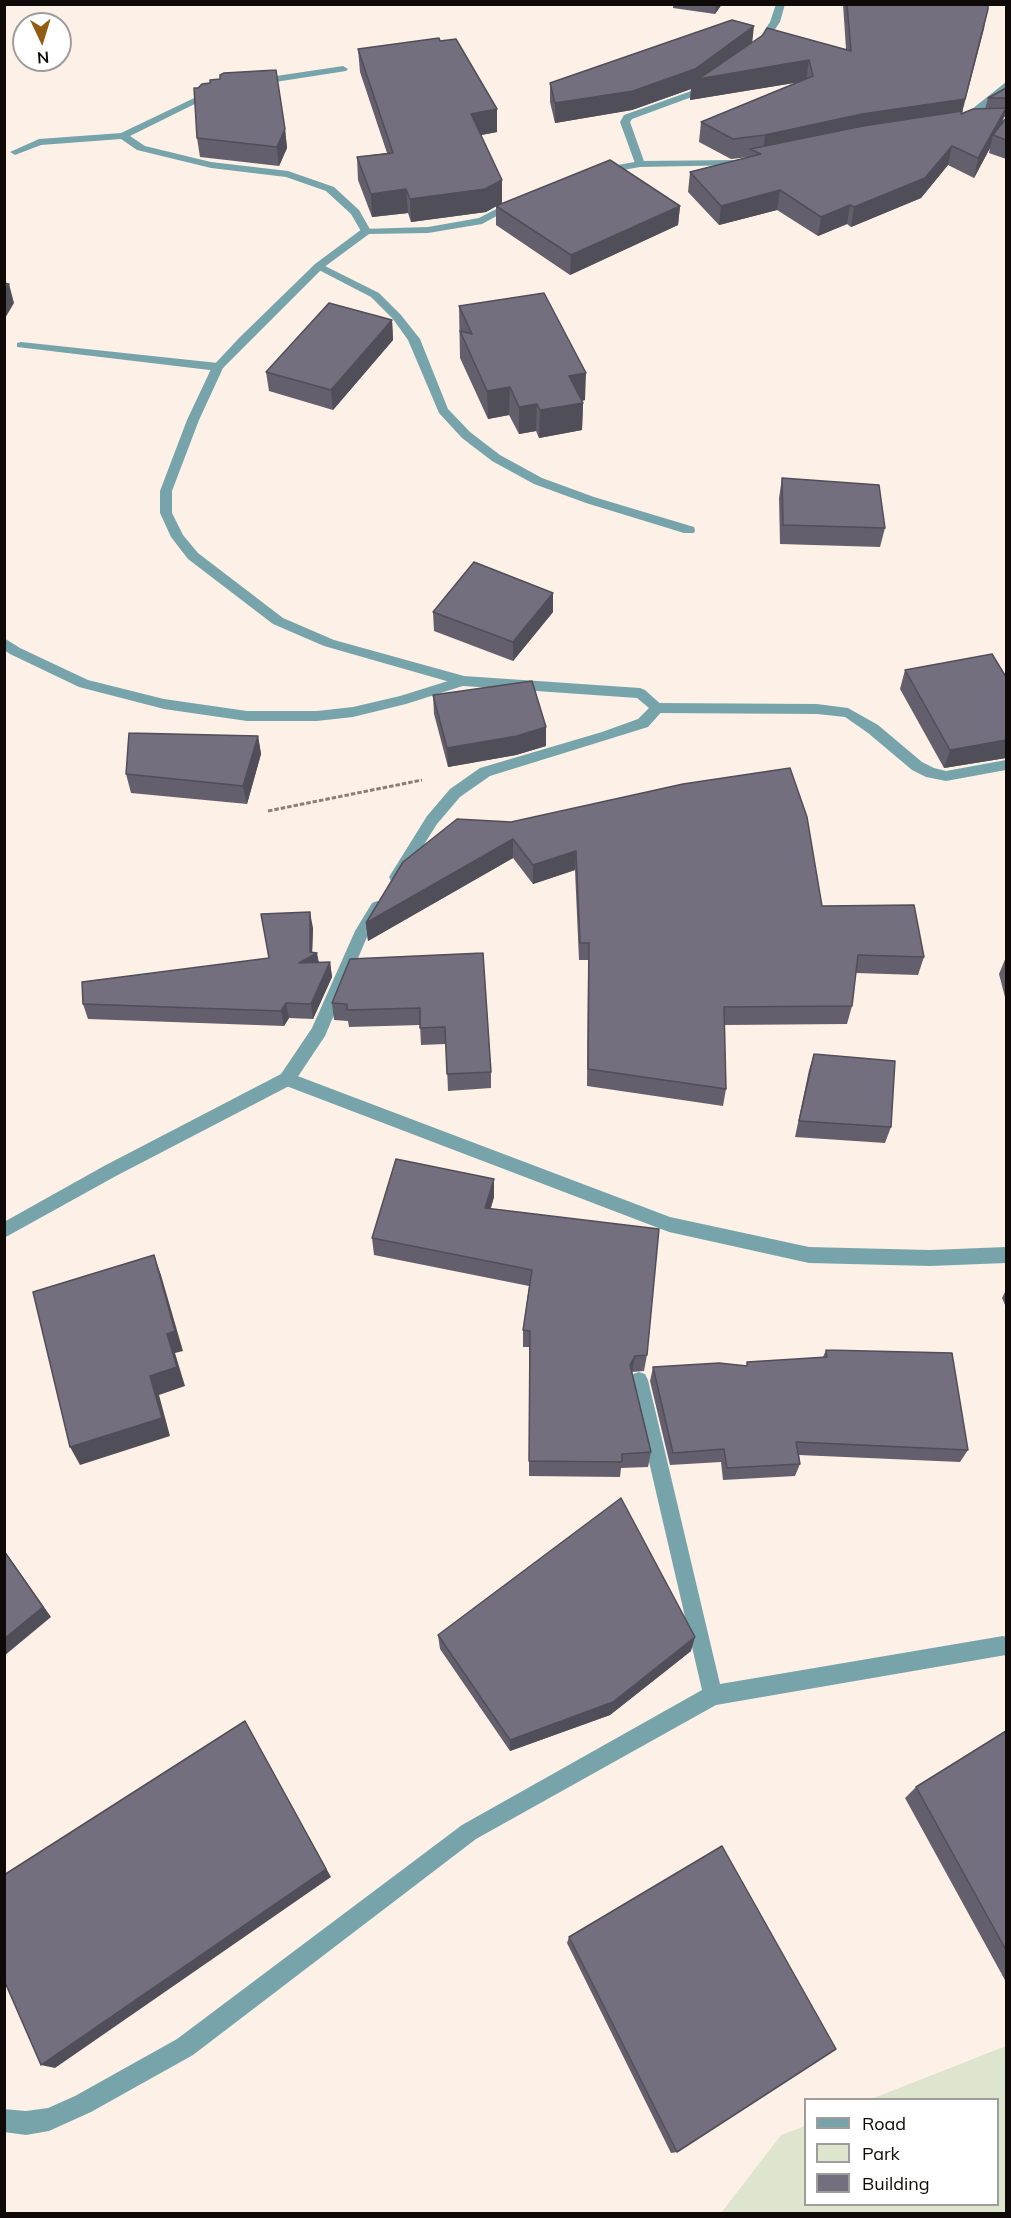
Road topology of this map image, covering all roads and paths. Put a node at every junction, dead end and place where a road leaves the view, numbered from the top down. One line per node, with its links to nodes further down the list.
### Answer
1 (780, 4): 2 (street)
2 (747, 58)
3 (343, 69): 5 (street)
4 (713, 81): 12 (street)
5 (249, 83)
6 (228, 85): 9 (street)
7 (1006, 85): 8 (street)
8 (987, 122)
9 (123, 136): 10 (street); 15 (street)
10 (15, 152)
11 (753, 162): 12 (street)
12 (640, 164): 13 (street)
13 (588, 173)
14 (529, 196): 15 (street)
15 (366, 231): 16 (street)
16 (319, 267): 18 (street); 19 (street)
17 (21, 345): 18 (street)
18 (218, 368): 21 (street)
19 (689, 530)
20 (4, 642): 21 (street)
21 (464, 681): 22 (street)
22 (658, 708): 23 (street); 24 (street)
23 (1006, 765)
24 (485, 772): 25 (path); 26 (street)
25 (268, 812)
26 (287, 1079): 27 (street); 28 (street)
27 (4, 1231)
28 (1006, 1255)
29 (639, 1380): 31 (street)
30 (1003, 1646): 31 (street)
31 (713, 1695): 32 (street)
32 (4, 2120)

